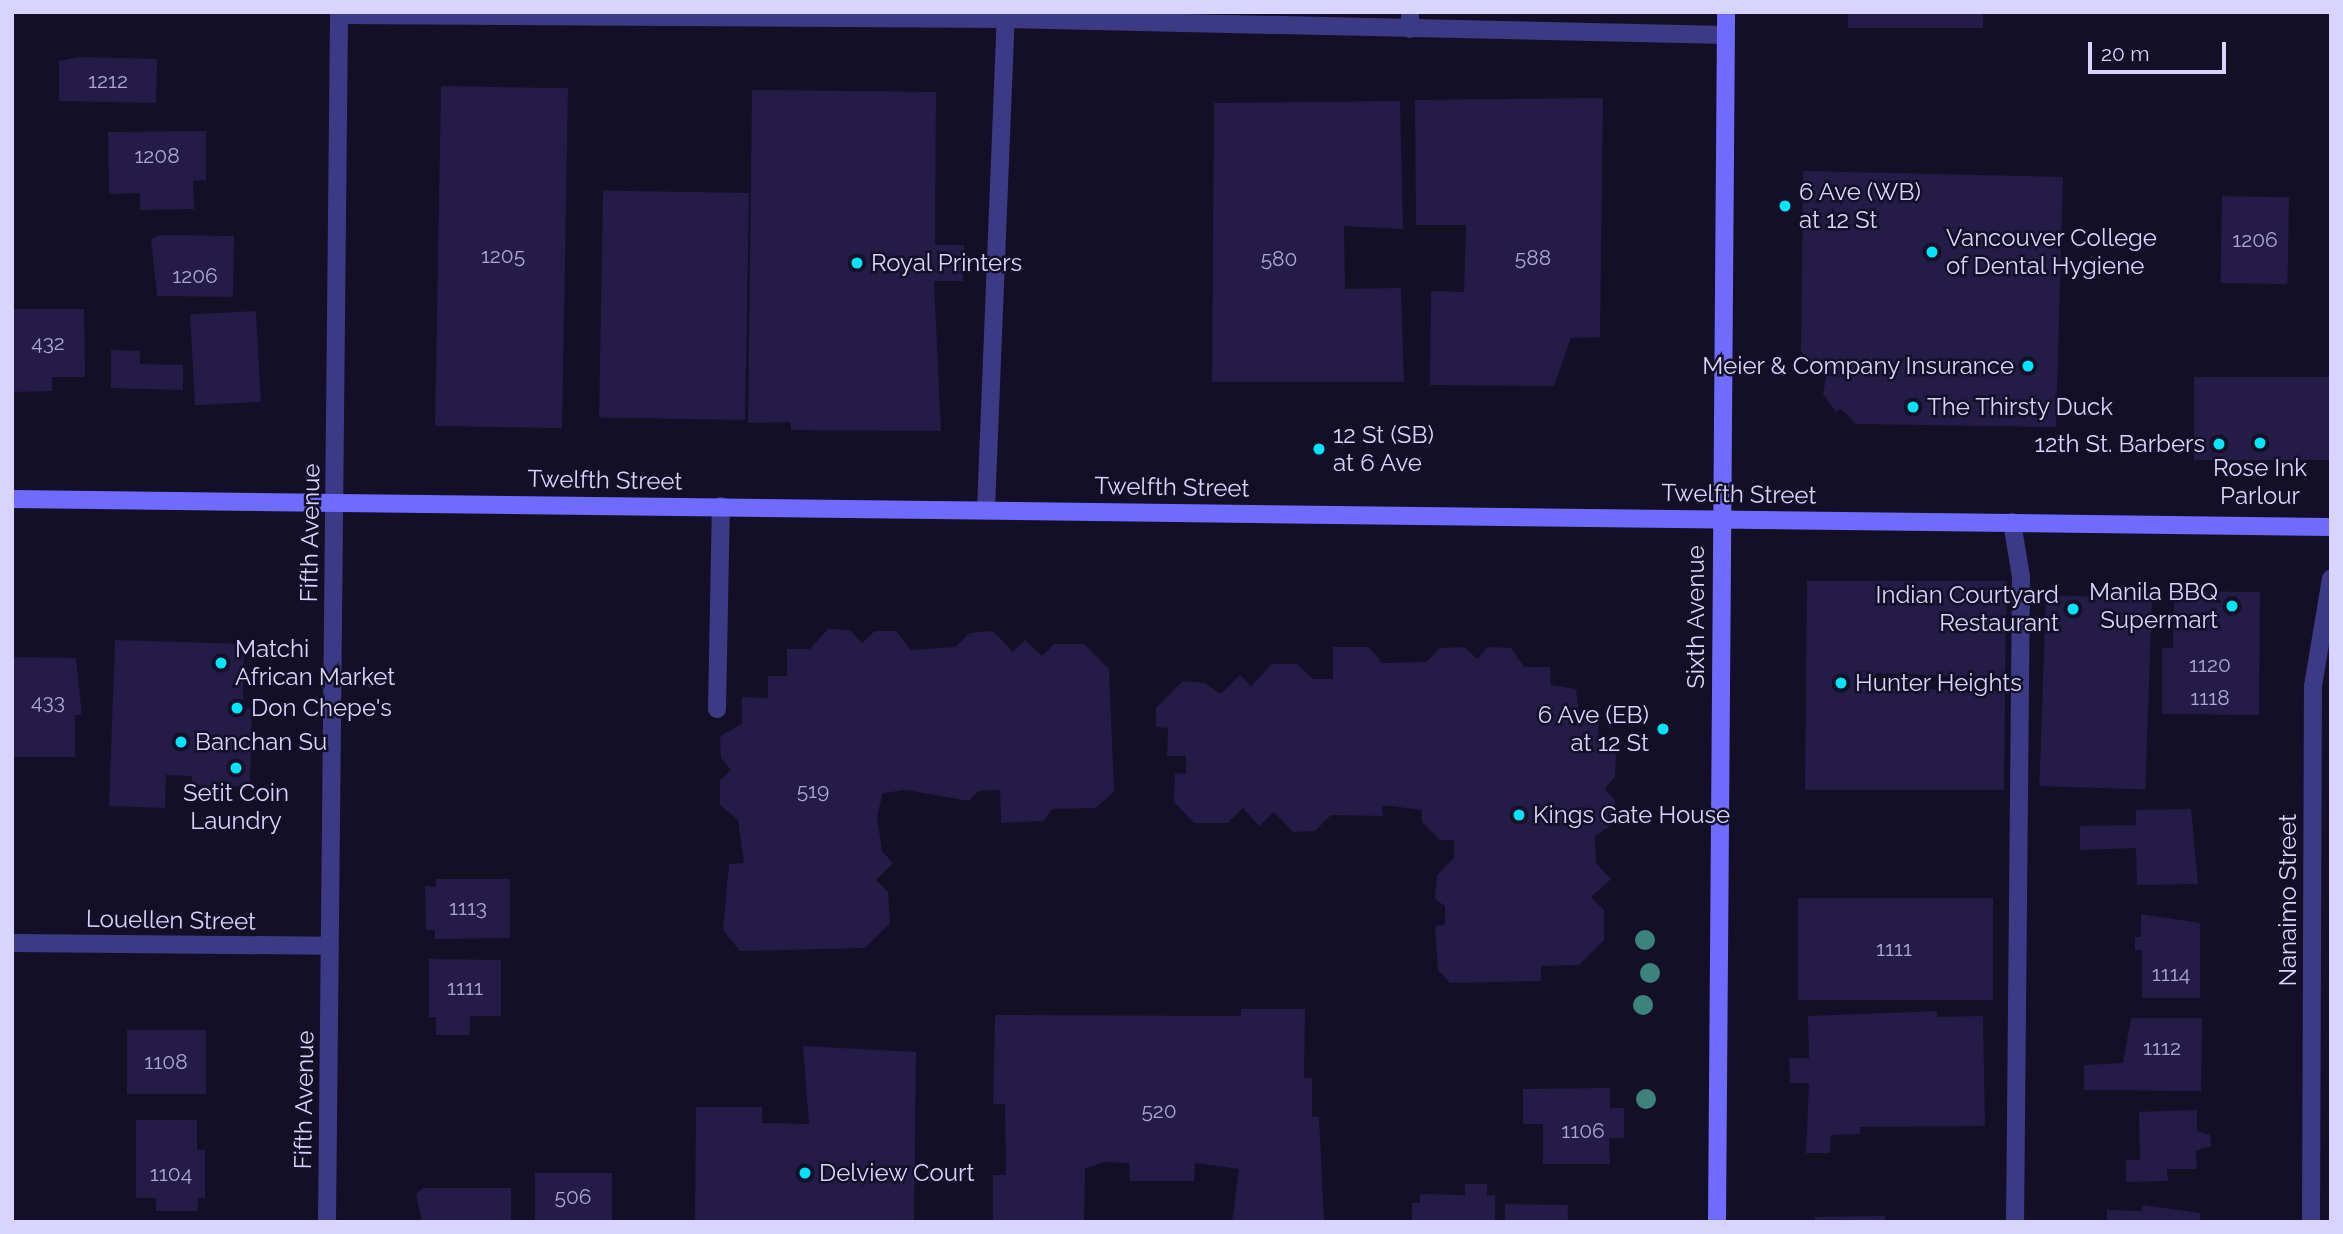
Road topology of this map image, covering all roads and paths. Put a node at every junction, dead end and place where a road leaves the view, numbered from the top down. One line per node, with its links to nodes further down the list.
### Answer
1 (1726, 12): 5 (street, Sixth Avenue)
2 (340, 14): 3 (street); 7 (street, Fifth Avenue)
3 (1006, 19): 4 (street); 9 (street)
4 (1410, 20): 5 (street)
5 (1726, 35): 10 (street, Sixth Avenue)
6 (12, 499): 7 (street, Twelfth Street)
7 (335, 501): 8 (street, Twelfth Street); 16 (street, Fifth Avenue)
8 (721, 506): 9 (street, Twelfth Street); 14 (street)
9 (986, 509): 10 (street, Twelfth Street)
10 (1721, 519): 11 (street, Twelfth Street); 18 (street, Sixth Avenue)
11 (2012, 522): 12 (street, Twelfth Street); 19 (street)
12 (2331, 527)
13 (2331, 579): 20 (street, Nanaimo Street)
14 (717, 709)
15 (12, 943): 16 (street, Louellen Street)
16 (330, 946): 17 (street, Fifth Avenue)
17 (327, 1222)
18 (1717, 1222)
19 (2015, 1222)
20 (2311, 1222)

